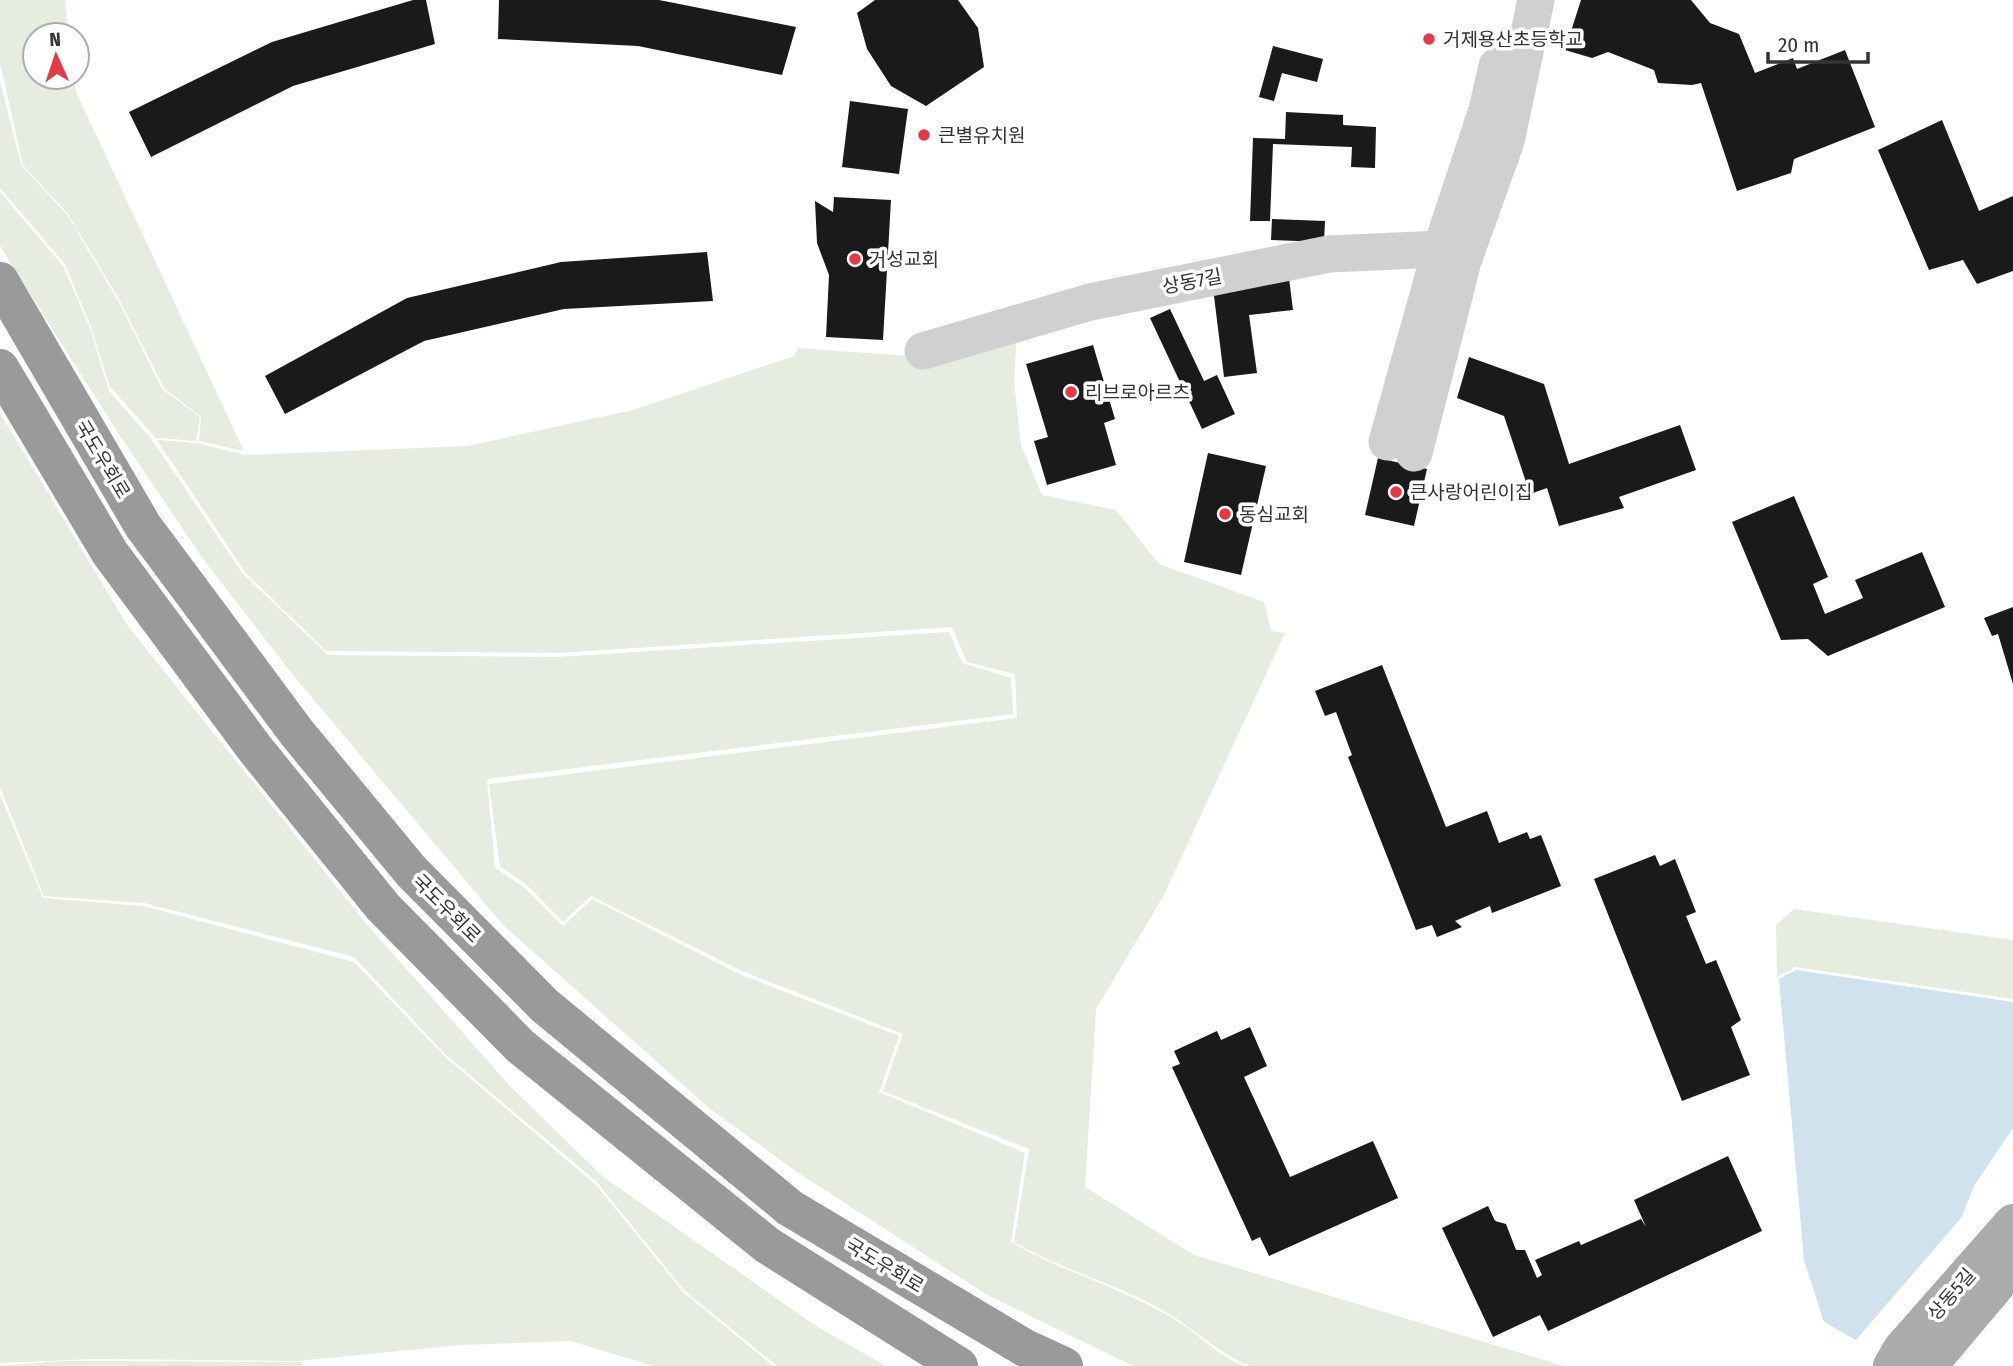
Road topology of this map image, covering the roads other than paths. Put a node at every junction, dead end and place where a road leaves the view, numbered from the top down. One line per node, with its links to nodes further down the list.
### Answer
1 (1511, 0): 3 (street)
2 (1536, 0): 3 (street)
3 (1452, 255): 5 (street, 상동7길); 7 (street)
4 (0, 281): 11 (highway, 국도우회로)
5 (923, 351)
6 (0, 368): 10 (highway)
7 (1401, 448)
8 (2013, 1223): 12 (main road, 상동5길)
9 (2013, 1265): 13 (main road, 상동5길)
10 (958, 1366)
11 (1064, 1366)
12 (1892, 1366)
13 (1928, 1366)

